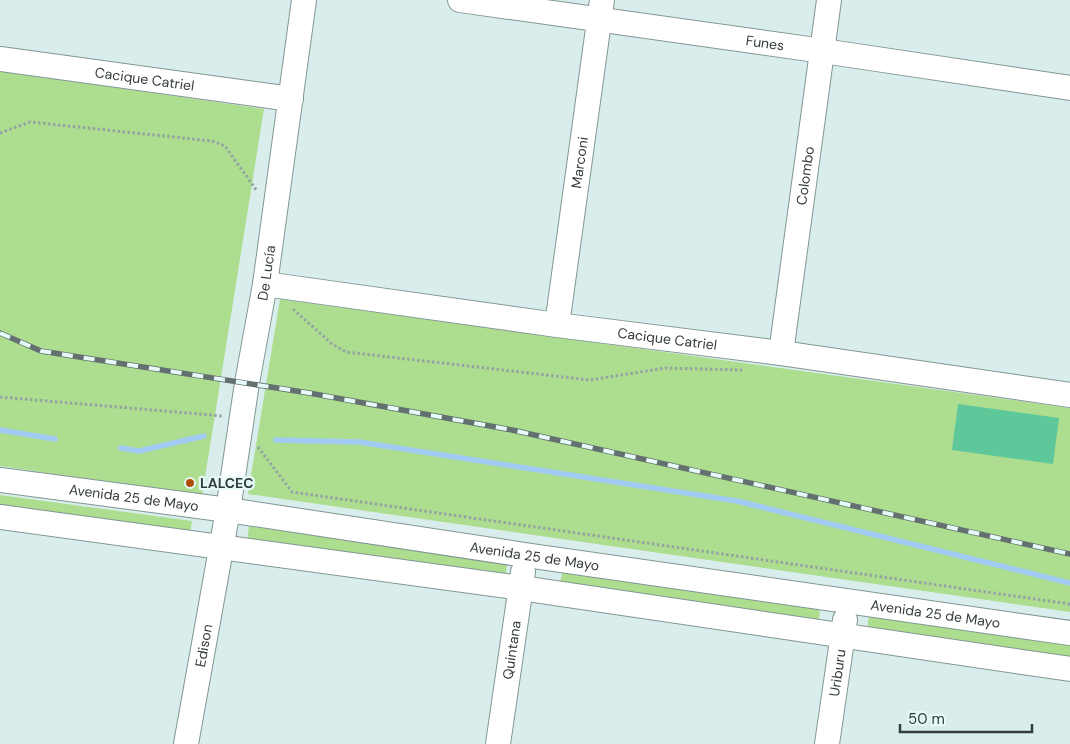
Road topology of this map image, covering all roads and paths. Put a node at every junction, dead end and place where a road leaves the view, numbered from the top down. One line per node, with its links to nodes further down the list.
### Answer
1 (304, 0): 8 (street, De Lucía)
2 (460, 0): 4 (street, Funes)
3 (829, 0): 5 (street, Colombo)
4 (600, 10): 5 (street, Funes); 13 (street, Marconi)
5 (823, 51): 7 (street, Funes); 14 (street, Colombo)
6 (0, 59): 8 (street, Cacique Catriel)
7 (1070, 88)
8 (291, 99): 10 (street, De Lucía)
9 (0, 133): 10 (path)
10 (274, 214): 11 (street, De Lucía)
11 (265, 284): 13 (street, Cacique Catriel); 18 (street, De Lucía)
12 (292, 308): 15 (path)
13 (557, 325): 14 (street, Cacique Catriel)
14 (781, 353): 16 (street, Cacique Catriel)
15 (748, 371)
16 (1070, 395)
17 (0, 397): 18 (path)
18 (241, 423): 20 (street, De Lucía); 26 (path)
19 (0, 480): 20 (street, Avenida 25 de Mayo)
20 (228, 510): 22 (street, De Lucía); 23 (street, Avenida 25 de Mayo)
21 (0, 517): 22 (street)
22 (221, 547): 24 (street); 30 (street, Edison)
23 (525, 556): 24 (street, Quintana); 25 (street, Avenida 25 de Mayo)
24 (521, 588): 28 (street); 31 (street, Quintana)
25 (848, 602): 27 (street, Avenida 25 de Mayo); 28 (street, Uriburu)
26 (1070, 604)
27 (1070, 633)
28 (843, 635): 29 (street); 32 (street, Uriburu)
29 (1070, 669)
30 (186, 744)
31 (498, 744)
32 (827, 744)

